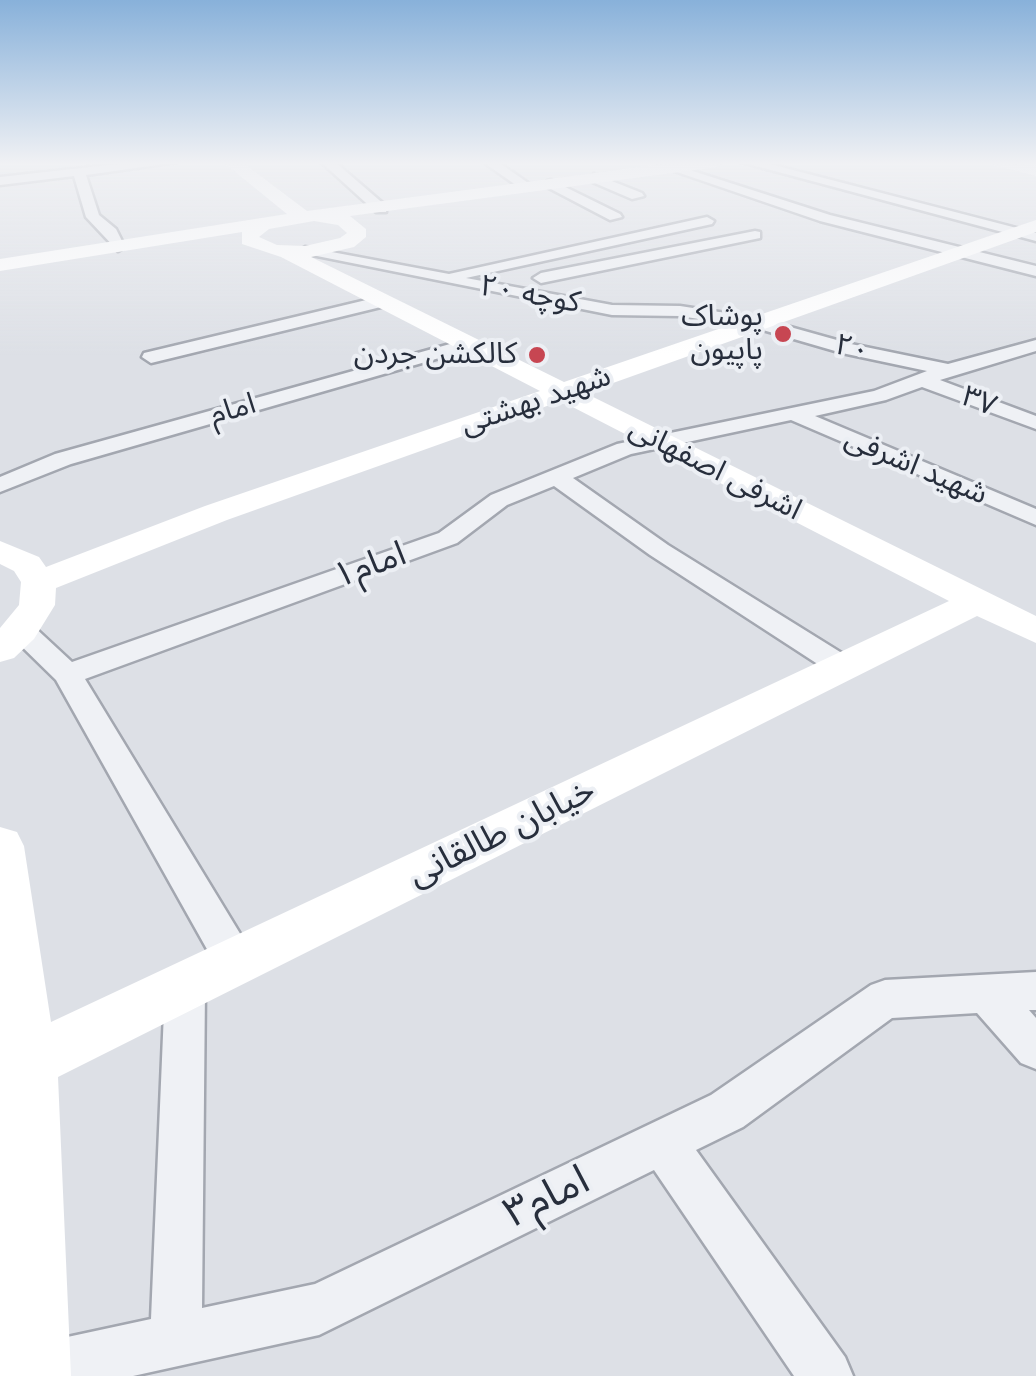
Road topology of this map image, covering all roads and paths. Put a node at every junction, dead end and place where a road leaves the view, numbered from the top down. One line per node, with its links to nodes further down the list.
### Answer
1 (104, 226): 9 (street)
2 (245, 226): 9 (main road)
3 (263, 226): 10 (main road, اشرفی اصفهانی)
4 (351, 226): 10 (main road)
5 (687, 226): 14 (street)
6 (857, 226): 11 (street)
7 (1030, 232): 11 (main road, شهید بهشتی)
8 (755, 235): 15 (street)
9 (118, 248): 12 (main road)
10 (296, 253): 14 (street, کوچه ۲۰); 16 (main road, اشرفی اصفهانی)
11 (961, 253): 13 (street); 17 (main road, شهید بهشتی)
12 (0, 264)
13 (1036, 272)
14 (438, 278): 15 (street, کوچه ۲۰)
15 (490, 288): 17 (street, کوچه ۲۰)
16 (383, 301): 18 (main road, اشرفی اصفهانی); 20 (street)
17 (758, 323): 21 (street, ۲۰); 23 (main road, شهید بهشتی)
18 (468, 344): 23 (main road, اشرفی اصفهانی); 28 (street, امام)
19 (1030, 350): 21 (street, امام۱)
20 (151, 357)
21 (948, 370): 22 (street, امام۱)
22 (922, 380): 24 (street, امام۱); 25 (street, ۳۷)
23 (562, 391): 26 (main road, اشرفی اصفهانی); 31 (main road, شهید بهشتی)
24 (796, 415): 26 (street, امام۱); 29 (street, شهید اشرفی)
25 (1036, 423)
26 (664, 443): 27 (street, امام۱); 32 (main road, اشرفی اصفهانی)
27 (555, 476): 35 (street); 36 (street, امام۱)
28 (0, 485)
29 (1036, 518)
30 (0, 551): 31 (main road)
31 (39, 582): 34 (main road)
32 (975, 603): 33 (main road, اشرفی اصفهانی); 35 (main road, خیابان طالقانی)
33 (1036, 631)
34 (10, 640): 36 (street)
35 (843, 668): 38 (main road, خیابان طالقانی)
36 (67, 674): 38 (street)
37 (0, 846): 43 (main road)
38 (236, 963): 39 (main road, خیابان طالقانی)
39 (185, 988): 43 (main road, خیابان طالقانی); 45 (street)
40 (1036, 991): 41 (street, امام۳)
41 (985, 994): 42 (street); 44 (street, امام۳)
42 (1036, 1048)
43 (15, 1070): 46 (main road)
44 (662, 1142): 45 (street, امام۳); 47 (street)
45 (176, 1340): 46 (street, امام۳)
46 (35, 1373)
47 (826, 1376)

